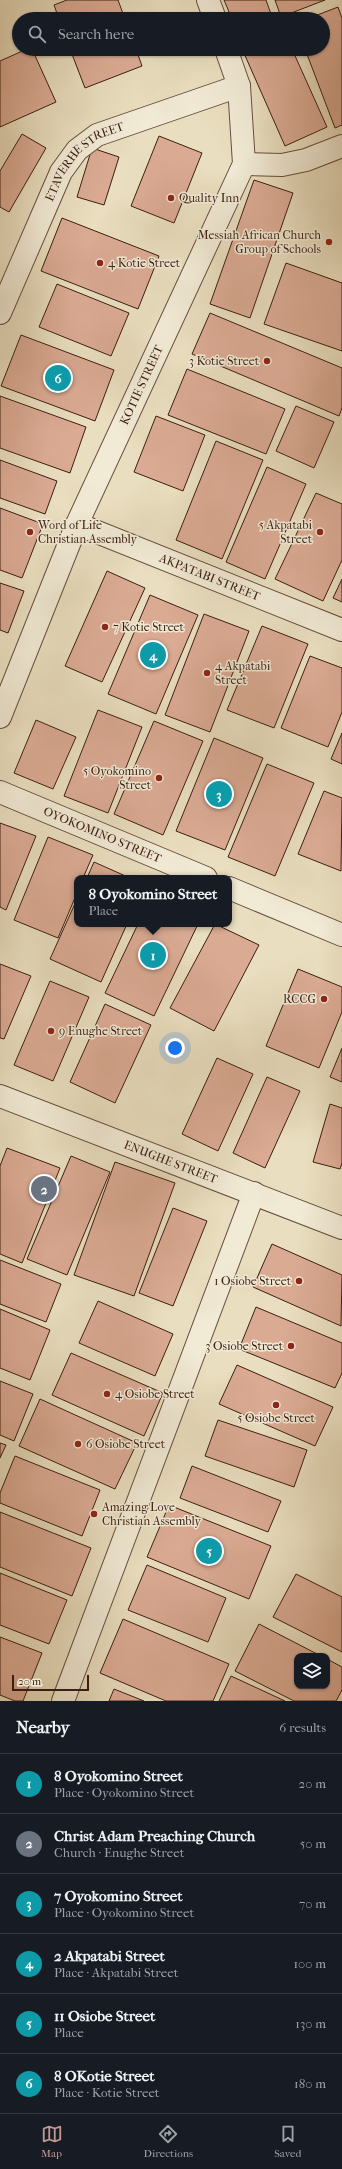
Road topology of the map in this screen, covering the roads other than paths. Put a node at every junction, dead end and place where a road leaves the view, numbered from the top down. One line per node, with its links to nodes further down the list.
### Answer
1 (208, 0): 2 (street)
2 (212, 12)
3 (228, 56): 4 (street, KOTIE STREET)
4 (239, 86): 6 (street, KOTIE STREET); 7 (street, ETAVERHE STREET)
5 (342, 146): 6 (street)
6 (244, 164): 8 (street, KOTIE STREET)
7 (0, 313)
8 (77, 524): 9 (street, AKPATABI STREET); 10 (street, KOTIE STREET)
9 (342, 630)
10 (0, 717)
11 (0, 792): 12 (street, OYOKOMINO STREET)
12 (199, 875)
13 (232, 889): 14 (street)
14 (342, 935)
15 (0, 1096): 16 (street, ENUGHE STREET)
16 (254, 1193): 17 (street, ENUGHE STREET); 18 (street)
17 (342, 1228)
18 (63, 1701)

